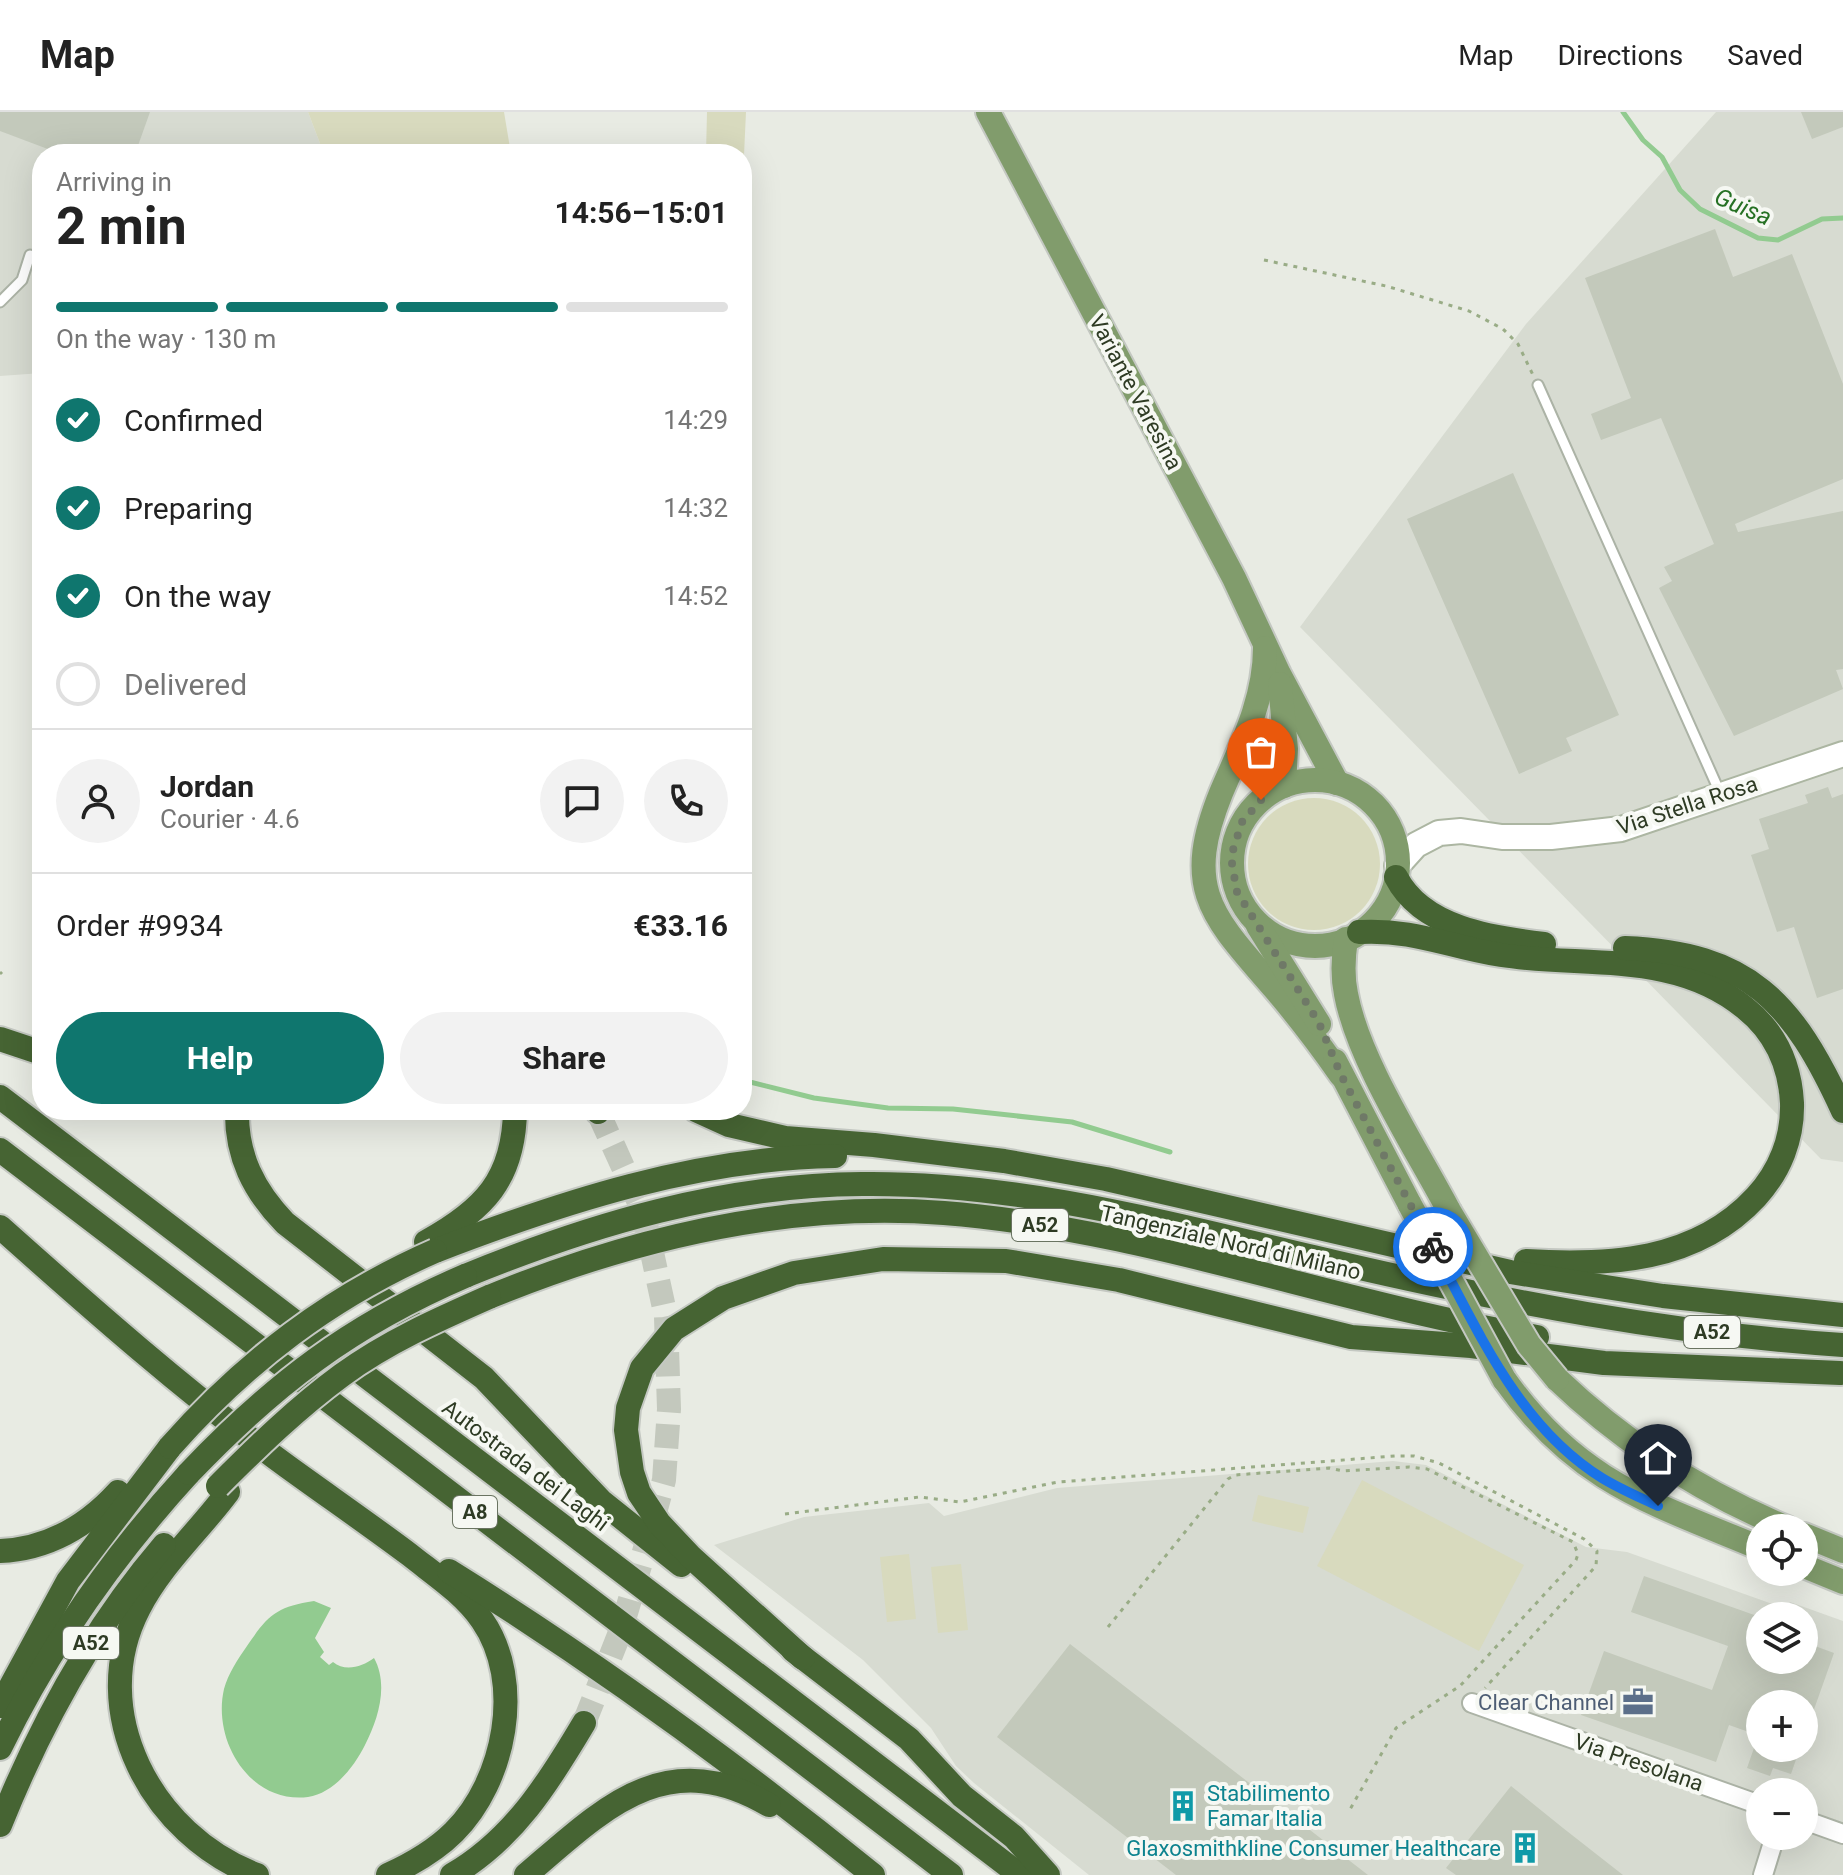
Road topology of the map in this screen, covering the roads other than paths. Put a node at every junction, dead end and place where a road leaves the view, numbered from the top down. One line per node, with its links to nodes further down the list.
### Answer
1 (988, 112): 5 (main road, Variante Varesina)
2 (30, 255): 3 (lane)
3 (0, 302)
4 (1538, 385): 10 (lane)
5 (1265, 642): 6 (main road, Variante Varesina); 18 (main road)
6 (1279, 674): 8 (main road, Variante Varesina); 9 (main road, Variante Varesina)
7 (1843, 754): 10 (street, Via Stella Rosa)
8 (1337, 783): 9 (main road); 11 (main road)
9 (1284, 786): 12 (main road)
10 (1722, 796): 11 (street, Via Stella Rosa)
11 (1397, 872): 13 (main road); 20 (highway)
12 (1252, 917): 13 (main road); 18 (main road)
13 (1352, 936): 27 (highway); 34 (main road, bridge)
14 (0, 1026): 15 (highway)
15 (32, 1034)
16 (0, 1039): 17 (highway)
17 (32, 1050)
18 (1341, 1075): 37 (main road, bridge)
19 (0, 1097): 58 (highway, Autostrada dei Laghi / A8)
20 (1843, 1110)
21 (237, 1120): 42 (highway)
22 (514, 1120): 28 (highway)
23 (718, 1120): 25 (highway)
24 (0, 1150): 57 (highway, A8)
25 (957, 1157): 27 (highway); 28 (highway)
26 (0, 1227): 35 (highway)
27 (1322, 1231): 29 (highway)
28 (430, 1247): 32 (highway, bridge)
29 (1843, 1315)
30 (1843, 1345): 46 (highway, Tangenziale Nord di Milano / A52, bridge)
31 (1842, 1373): 33 (highway, Tangenziale Nord di Milano / A52, bridge); 42 (highway)
32 (166, 1442): 38 (highway); 44 (highway)
33 (223, 1489): 48 (highway, Tangenziale Nord di Milano / A52); 52 (highway)
34 (1752, 1514)
35 (361, 1519): 53 (highway); 56 (highway)
36 (1818, 1541): 39 (main road)
37 (1746, 1542)
38 (0, 1551)
39 (1843, 1551)
40 (1818, 1572): 41 (main road)
41 (1843, 1582)
42 (803, 1658): 59 (highway)
43 (1472, 1703): 47 (street, Via Presolana)
44 (0, 1706)
45 (584, 1723): 54 (highway)
46 (0, 1748)
47 (1746, 1800)
48 (0, 1825)
49 (1818, 1825): 50 (street)
50 (1843, 1834)
51 (1771, 1850): 60 (street)
52 (257, 1875)
53 (388, 1875)
54 (452, 1875)
55 (526, 1875): 56 (highway)
56 (872, 1875)
57 (951, 1875)
58 (1020, 1875)
59 (1048, 1875)
60 (1763, 1875)

